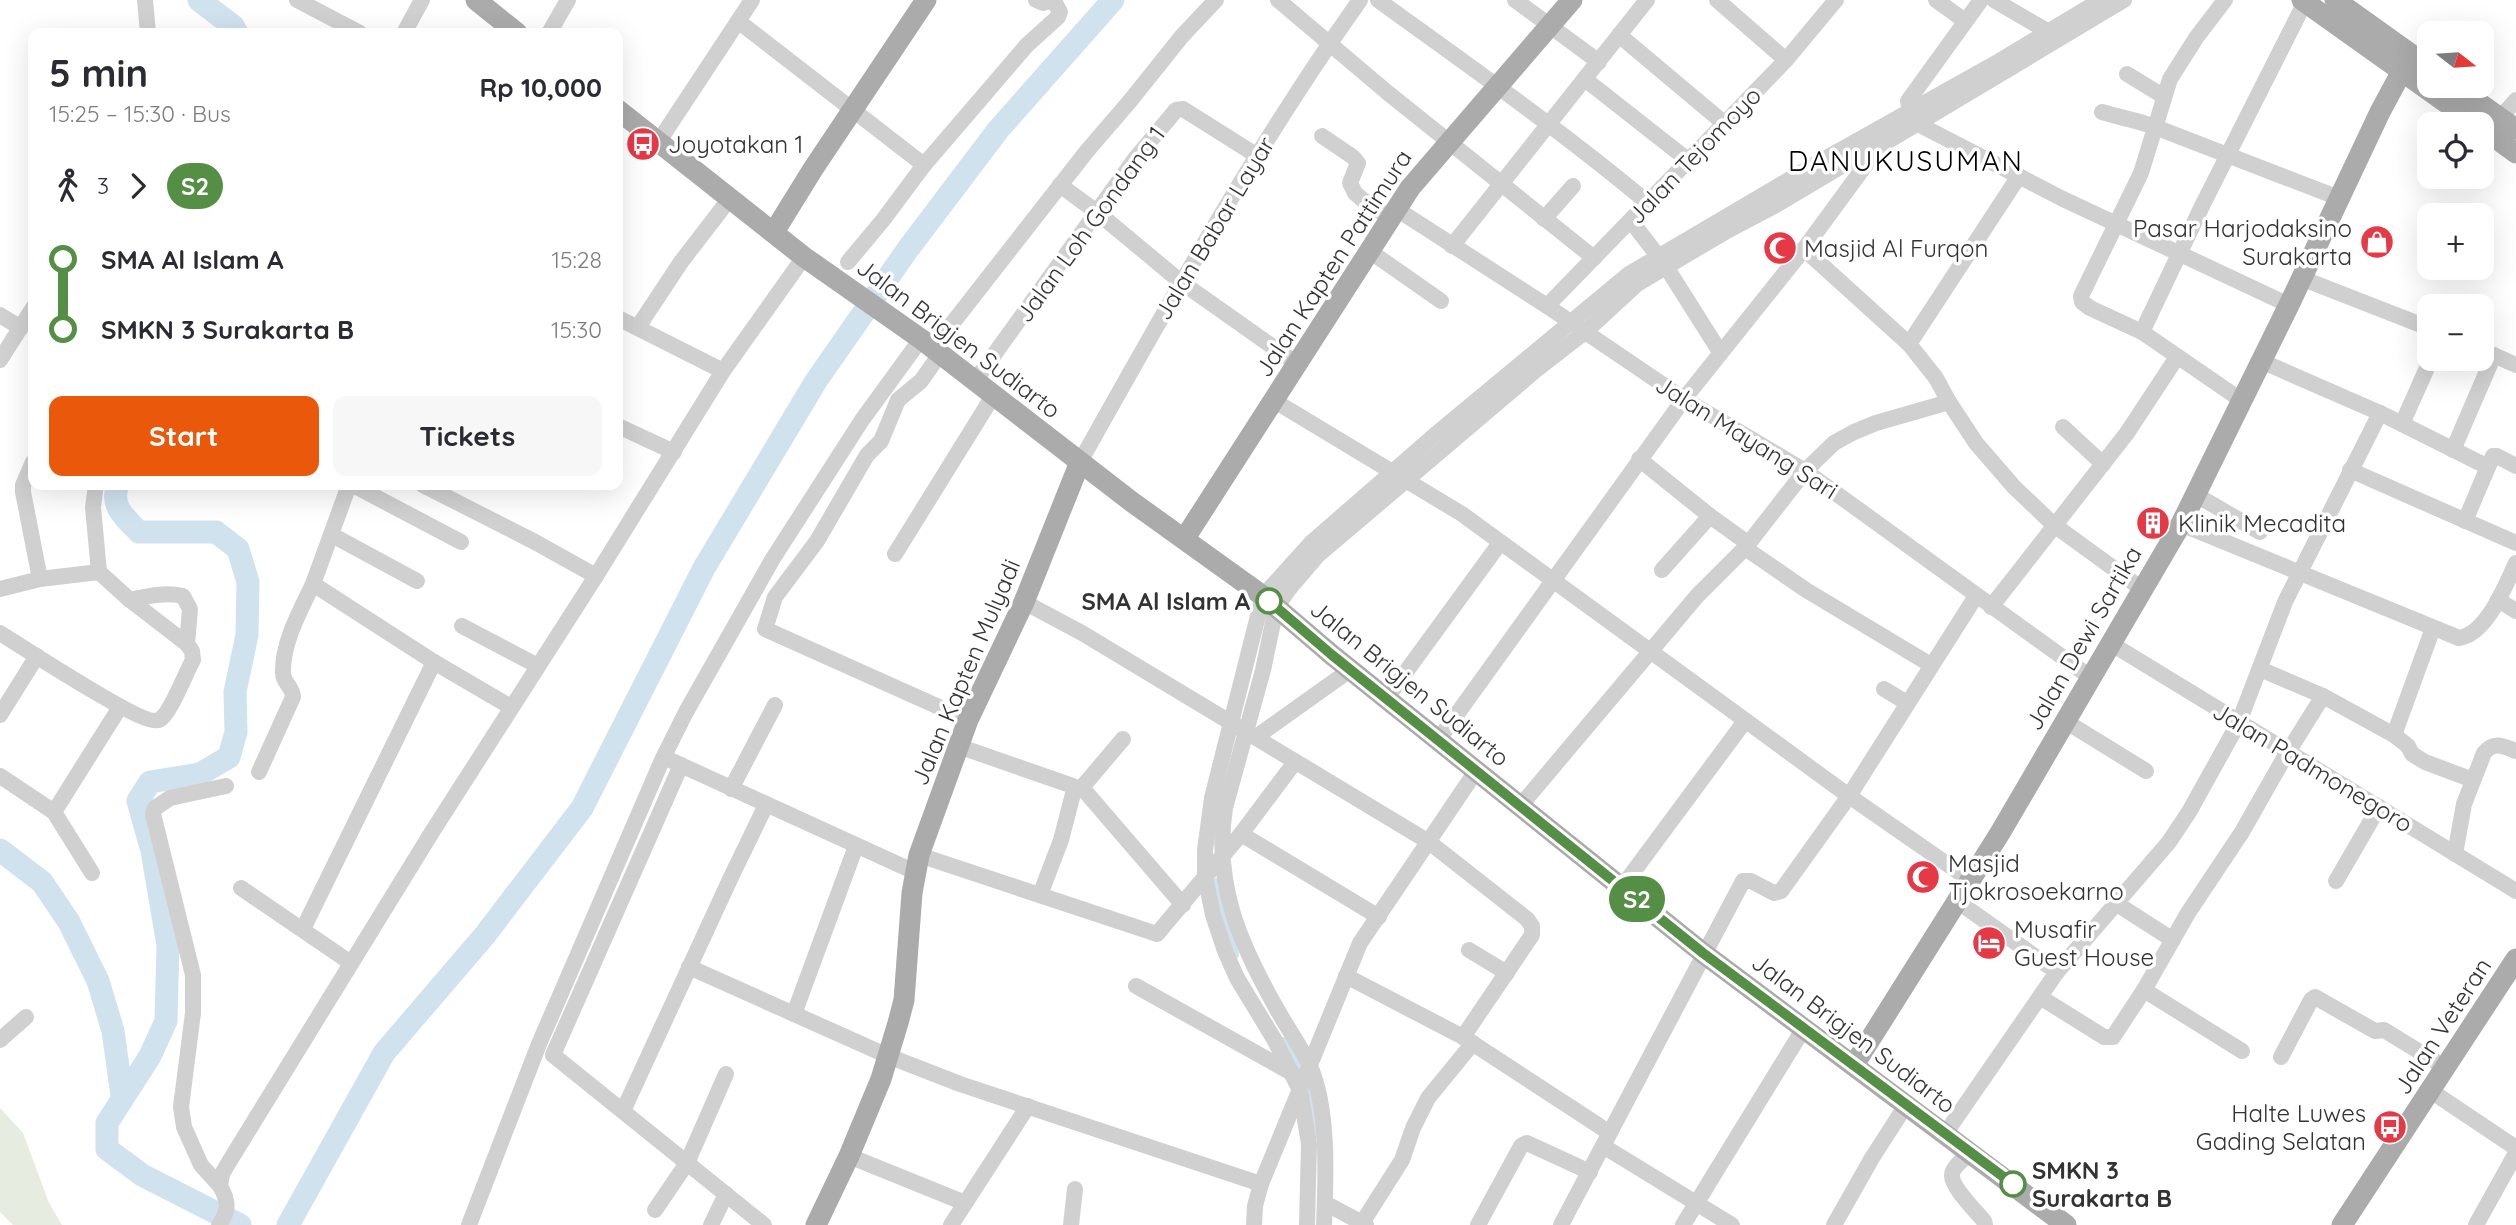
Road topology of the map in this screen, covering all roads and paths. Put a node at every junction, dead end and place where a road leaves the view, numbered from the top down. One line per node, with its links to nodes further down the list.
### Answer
1 (145, 0): 31 (street)
2 (297, 0): 27 (street)
3 (422, 0): 33 (street)
4 (476, 0): 34 (main road)
5 (568, 0): 35 (street)
6 (752, 0): 28 (street)
7 (926, 0): 49 (main road)
8 (1036, 0): 24 (street)
9 (1216, 0): 69 (street)
10 (1278, 0): 38 (street)
11 (1360, 0): 38 (street, Jalan Babar Layar)
12 (1378, 0): 45 (street)
13 (1515, 0): 30 (street)
14 (1572, 0): 30 (main road, Jalan Kapten Pattimura)
15 (1647, 0): 37 (street)
16 (1717, 0): 40 (street)
17 (1836, 0): 40 (street, Jalan Tejomoyo)
18 (1936, 0): 29 (street)
19 (1981, 0): 29 (street)
20 (1994, 0): 36 (street)
21 (2101, 0): 36 (street)
22 (2124, 0): 52 (street)
23 (2225, 0): 46 (street)
24 (1054, 1): 66 (street)
25 (2304, 1): 26 (main road); 63 (street)
26 (2334, 4): 39 (main road); 42 (main road)
27 (317, 5): 32 (street)
28 (738, 21): 49 (street); 59 (street)
29 (1965, 21): 52 (street)
30 (1550, 27): 41 (street); 45 (main road, Jalan Kapten Pattimura)
31 (148, 28)
32 (352, 28)
33 (407, 28)
34 (511, 28)
35 (551, 28)
36 (2047, 31): 52 (street)
37 (1619, 36): 41 (street); 54 (street)
38 (1330, 42): 60 (street); 64 (street, Jalan Babar Layar)
39 (2417, 59)
40 (1786, 60): 54 (street, Jalan Tejomoyo)
41 (1599, 62): 44 (street)
42 (2402, 71): 51 (main road); 72 (main road, Jalan Dewi Sartika)
43 (2127, 74): 46 (street)
44 (1586, 80): 55 (street); 65 (street)
45 (1498, 85): 55 (street); 60 (main road, Jalan Kapten Pattimura)
46 (2163, 96): 57 (street)
47 (2469, 98): 56 (main road)
48 (2516, 100): 56 (street)
49 (853, 108): 66 (street); 79 (main road)
50 (2102, 112): 57 (street)
51 (2459, 112)
52 (1914, 117): 61 (street); 67 (street); 86 (street)
53 (623, 119): 59 (main road, Jalan Brigjen Sudiarto)
54 (1725, 124): 65 (street, Jalan Tejomoyo)
55 (1549, 125): 68 (street); 73 (street)
56 (2499, 125): 62 (main road)
57 (2155, 127): 63 (street); 78 (street)
58 (1322, 136): 75 (street, Jalan Mayang Sari)
59 (659, 141): 71 (main road, Jalan Brigjen Sudiarto)
60 (1448, 142): 68 (street); 75 (main road, Jalan Kapten Pattimura)
61 (1880, 146): 82 (street); 86 (street)
62 (2516, 153)
63 (2229, 154): 72 (street); 83 (street)
64 (1256, 155): 74 (street, Jalan Loh Gondang 1); 89 (street, Jalan Babar Layar)
65 (1689, 161): 73 (street, Jalan Tejomoyo)
66 (924, 165): 87 (street)
67 (2019, 176): 78 (street); 101 (street)
68 (1501, 182): 76 (street); 80 (street)
69 (1060, 185): 74 (street); 102 (street)
70 (1573, 186): 76 (street)
71 (731, 197): 79 (main road, Jalan Brigjen Sudiarto); 97 (street)
72 (2340, 198): 88 (main road, Jalan Dewi Sartika)
73 (1648, 203): 77 (street, Jalan Tejomoyo)
74 (1098, 213): 89 (street); 113 (street, Jalan Loh Gondang 1)
75 (1392, 213): 80 (street, Jalan Mayang Sari); 81 (main road, Jalan Kapten Pattimura)
76 (1544, 219): 85 (street)
77 (1631, 221): 85 (street, Jalan Tejomoyo); 86 (street)
78 (2115, 224): 83 (street); 100 (street)
79 (774, 232): 84 (main road, Jalan Brigjen Sudiarto)
80 (1452, 246): 92 (street, Jalan Mayang Sari)
81 (1368, 250): 90 (street); 108 (main road, Jalan Kapten Pattimura)
82 (1804, 250): 101 (street); 103 (street)
83 (2179, 254): 91 (street); 100 (street)
84 (804, 257): 102 (main road, Jalan Brigjen Sudiarto); 110 (street)
85 (1594, 258): 92 (street, Jalan Tejomoyo)
86 (1662, 261): 98 (street); 103 (street)
87 (848, 262)
88 (2301, 278): 91 (main road, Jalan Dewi Sartika); 96 (street)
89 (1181, 282): 108 (street); 126 (street, Jalan Babar Layar)
90 (1441, 300)
91 (2289, 305): 107 (main road, Jalan Dewi Sartika)
92 (1547, 306): 98 (street, Jalan Mayang Sari)
93 (0, 315): 99 (street)
94 (28, 318): 99 (street)
95 (623, 320): 97 (street)
96 (2417, 323)
97 (638, 327): 110 (street)
98 (1577, 327): 115 (street, Jalan Mayang Sari); 133 (street)
99 (21, 328): 106 (street)
100 (2142, 332): 105 (street)
101 (1909, 344): 118 (street)
102 (931, 347): 113 (main road, Jalan Brigjen Sudiarto); 190 (street); 201 (street)
103 (1720, 352): 115 (street)
104 (2494, 356): 109 (street)
105 (2177, 357): 117 (street); 127 (street)
106 (0, 360)
107 (2261, 361): 117 (main road, Jalan Dewi Sartika); 119 (street)
108 (1297, 364): 116 (main road, Jalan Kapten Pattimura)
109 (2516, 365)
110 (723, 371): 124 (street)
111 (2426, 371): 120 (street)
112 (2482, 371): 123 (street)
113 (975, 381): 114 (main road, Jalan Brigjen Sudiarto)
114 (993, 396): 126 (main road, Jalan Brigjen Sudiarto); 150 (street)
115 (1684, 398): 125 (street); 131 (street, Jalan Mayang Sari)
116 (1273, 400): 133 (street); 145 (main road, Jalan Kapten Pattimura)
117 (2241, 400): 138 (main road, Jalan Dewi Sartika)
118 (1949, 402): 131 (street); 142 (street)
119 (2380, 413): 120 (street); 130 (street)
120 (2402, 424): 123 (street)
121 (2063, 427): 127 (street)
122 (623, 428): 124 (street)
123 (2453, 450): 129 (street)
124 (674, 452): 155 (street)
125 (1639, 460): 139 (street); 158 (street)
126 (1080, 462): 145 (main road, Jalan Brigjen Sudiarto); 165 (main road, Jalan Kapten Mulyadi)
127 (2103, 464): 142 (street)
128 (2516, 466): 129 (street)
129 (2488, 467): 140 (street)
130 (2350, 470): 140 (street); 153 (street)
131 (1805, 471): 149 (street); 162 (street, Jalan Mayang Sari)
132 (28, 474): 156 (street)
133 (1399, 477): 147 (street); 166 (street)
134 (95, 490): 154 (street)
135 (349, 490): 144 (street)
136 (361, 490): 146 (street)
137 (434, 490): 155 (street)
138 (2196, 495): 141 (main road, Jalan Dewi Sartika); 143 (street)
139 (1710, 516): 149 (street); 152 (street)
140 (2465, 521): 148 (street)
141 (2181, 524): 153 (street); 161 (main road, Jalan Dewi Sartika)
142 (2054, 525): 161 (street); 167 (street)
143 (2260, 532)
144 (332, 535): 157 (street); 159 (street)
145 (1185, 538): 166 (main road, Jalan Brigjen Sudiarto)
146 (461, 542)
147 (1500, 543): 158 (street); 184 (street)
148 (2516, 543)
149 (1747, 546): 174 (street); 177 (street)
150 (895, 554)
151 (2516, 563): 164 (street)
152 (1662, 570)
153 (2299, 571): 170 (street); 179 (street)
154 (99, 572): 156 (street); 163 (street)
155 (596, 576): 178 (street)
156 (40, 579): 160 (street)
157 (416, 581)
158 (1553, 581): 174 (street); 197 (street)
159 (313, 584): 176 (street); 206 (street)
160 (0, 589)
161 (2142, 589): 172 (main road, Jalan Dewi Sartika)
162 (1976, 596): 167 (street, Jalan Mayang Sari); 177 (street)
163 (130, 600): 173 (street); 173 (street)
164 (2498, 600): 168 (street); 170 (street)
165 (1024, 602): 190 (main road, Jalan Kapten Mulyadi); 194 (street)
166 (1270, 602): 180 (main road, Jalan Brigjen Sudiarto); 194 (street)
167 (1991, 607): 181 (street, Jalan Mayang Sari)
168 (2516, 611)
169 (462, 626): 178 (street)
170 (2433, 628): 195 (street)
171 (0, 633): 175 (street)
172 (2110, 643): 181 (main road, Jalan Dewi Sartika); 193 (street, Jalan Padmonegoro)
173 (187, 644): 187 (street)
174 (1650, 652): 191 (street); 213 (street)
175 (37, 656): 187 (street); 189 (street)
176 (434, 662): 188 (street); 233 (street)
177 (1931, 665): 185 (street)
178 (538, 666): 188 (street)
179 (2260, 668): 183 (street); 193 (street)
180 (1350, 670): 184 (main road, Jalan Brigjen Sudiarto); 194 (street)
181 (2090, 677): 192 (main road, Jalan Dewi Sartika)
182 (1884, 689): 185 (street)
183 (2323, 696): 195 (street); 200 (street)
184 (1386, 699): 197 (main road, Jalan Brigjen Sudiarto)
185 (1907, 704): 211 (street)
186 (775, 705): 210 (street)
187 (120, 707): 215 (street)
188 (511, 707): 238 (street)
189 (0, 715)
190 (968, 720): 198 (main road, Jalan Kapten Mulyadi)
191 (1745, 721): 211 (street); 225 (street)
192 (2065, 721): 205 (street); 223 (main road, Jalan Dewi Sartika)
193 (2239, 722): 200 (street, Jalan Padmonegoro); 230 (street)
194 (1241, 729): 202 (street); 221 (street); 221 (street)
195 (2394, 735): 208 (street)
196 (1123, 739): 231 (street)
197 (1439, 739): 204 (main road, Jalan Brigjen Sudiarto)
198 (958, 746): 220 (main road, Jalan Kapten Mulyadi); 228 (street)
199 (2516, 751): 208 (street)
200 (2288, 752): 214 (street, Jalan Padmonegoro); 234 (street)
201 (663, 758): 203 (street); 279 (street)
202 (1295, 762): 216 (street); 217 (street)
203 (681, 765): 210 (street); 261 (street)
204 (1476, 771): 213 (main road, Jalan Brigjen Sudiarto); 217 (street)
205 (2146, 771)
206 (259, 772)
207 (0, 776): 215 (street)
208 (2473, 780): 219 (street)
209 (226, 786): 270 (street)
210 (731, 789): 212 (street)
211 (1849, 796): 223 (street); 236 (street)
212 (766, 806): 218 (street); 239 (street)
213 (1521, 806): 225 (main road, Jalan Brigjen Sudiarto)
214 (2379, 807): 219 (street, Jalan Padmonegoro); 224 (street)
215 (54, 812): 222 (street)
216 (1241, 834): 221 (street); 232 (street)
217 (1429, 842): 232 (street); 241 (street)
218 (856, 846): 220 (street); 246 (street)
219 (2455, 854): 227 (street, Jalan Padmonegoro)
220 (917, 864): 228 (street); 252 (main road, Jalan Kapten Mulyadi)
221 (1214, 864): 231 (street); 257 (street); 257 (street)
222 (92, 873)
223 (1970, 880): 229 (main road, Jalan Dewi Sartika)
224 (2336, 881)
225 (1622, 887): 236 (main road, Jalan Brigjen Sudiarto)
226 (241, 888): 233 (street)
227 (2516, 891)
228 (1040, 895): 231 (street)
229 (1957, 901): 240 (street); 254 (main road, Jalan Dewi Sartika)
230 (2117, 904): 234 (street); 240 (street)
231 (1183, 905)
232 (1379, 917): 242 (street)
233 (303, 929): 238 (street)
234 (2173, 940): 244 (street)
235 (1469, 950): 241 (street)
236 (1703, 953): 248 (main road, Jalan Brigjen Sudiarto); 263 (street)
237 (2516, 959): 255 (main road, Jalan Veteran)
238 (351, 963): 270 (street)
239 (689, 967): 246 (street); 261 (street)
240 (2057, 972): 245 (street)
241 (1507, 973): 250 (street)
242 (1346, 976): 250 (street); 257 (street)
243 (1136, 986): 257 (street)
244 (2144, 990): 245 (street); 251 (street)
245 (2040, 996): 262 (street)
246 (793, 1014): 252 (street)
247 (26, 1017): 249 (street)
248 (1804, 1028): 254 (main road, Jalan Brigjen Sudiarto); 273 (street)
249 (0, 1040)
250 (1468, 1040): 263 (street); 278 (street)
251 (2242, 1051)
252 (888, 1056): 260 (street); 266 (main road, Jalan Kapten Mulyadi)
253 (2281, 1057): 255 (street)
254 (1854, 1065): 259 (main road, Jalan Brigjen Sudiarto)
255 (2446, 1068): 258 (main road, Jalan Veteran)
256 (726, 1074): 267 (street)
257 (1302, 1078): 269 (street); 275 (street); 286 (street)
258 (2431, 1091): 264 (street); 295 (main road, Jalan Veteran)
259 (1906, 1105): 262 (main road, Jalan Brigjen Sudiarto); 292 (street)
260 (1028, 1106): 269 (street); 274 (street)
261 (623, 1111): 267 (street)
262 (1945, 1134): 265 (main road, Jalan Brigjen Sudiarto)
263 (1607, 1139): 268 (street); 273 (street)
264 (2516, 1151): 296 (street)
265 (1970, 1153): 293 (street); 294 (main road, Jalan Brigjen Sudiarto)
266 (849, 1156): 274 (street); 282 (main road, Jalan Kapten Mulyadi)
267 (687, 1163): 272 (street); 276 (street)
268 (1590, 1172): 288 (street); 289 (street)
269 (1261, 1184): 285 (street)
270 (220, 1185): 277 (street)
271 (1075, 1189): 284 (street)
272 (726, 1194): 280 (street); 281 (street)
273 (1697, 1202): 290 (street); 291 (street)
274 (965, 1203): 283 (street)
275 (1325, 1203): 278 (street); 287 (street)
276 (655, 1210)
277 (223, 1219)
278 (1364, 1224)
279 (469, 1225)
280 (711, 1225)
281 (764, 1225)
282 (816, 1225)
283 (951, 1225)
284 (1071, 1225)
285 (1254, 1225)
286 (1307, 1225)
287 (1324, 1225)
288 (1478, 1225)
289 (1561, 1225)
290 (1683, 1225)
291 (1732, 1225)
292 (1834, 1225)
293 (1985, 1225)
294 (2066, 1225)
295 (2342, 1225)
296 (2476, 1225)

